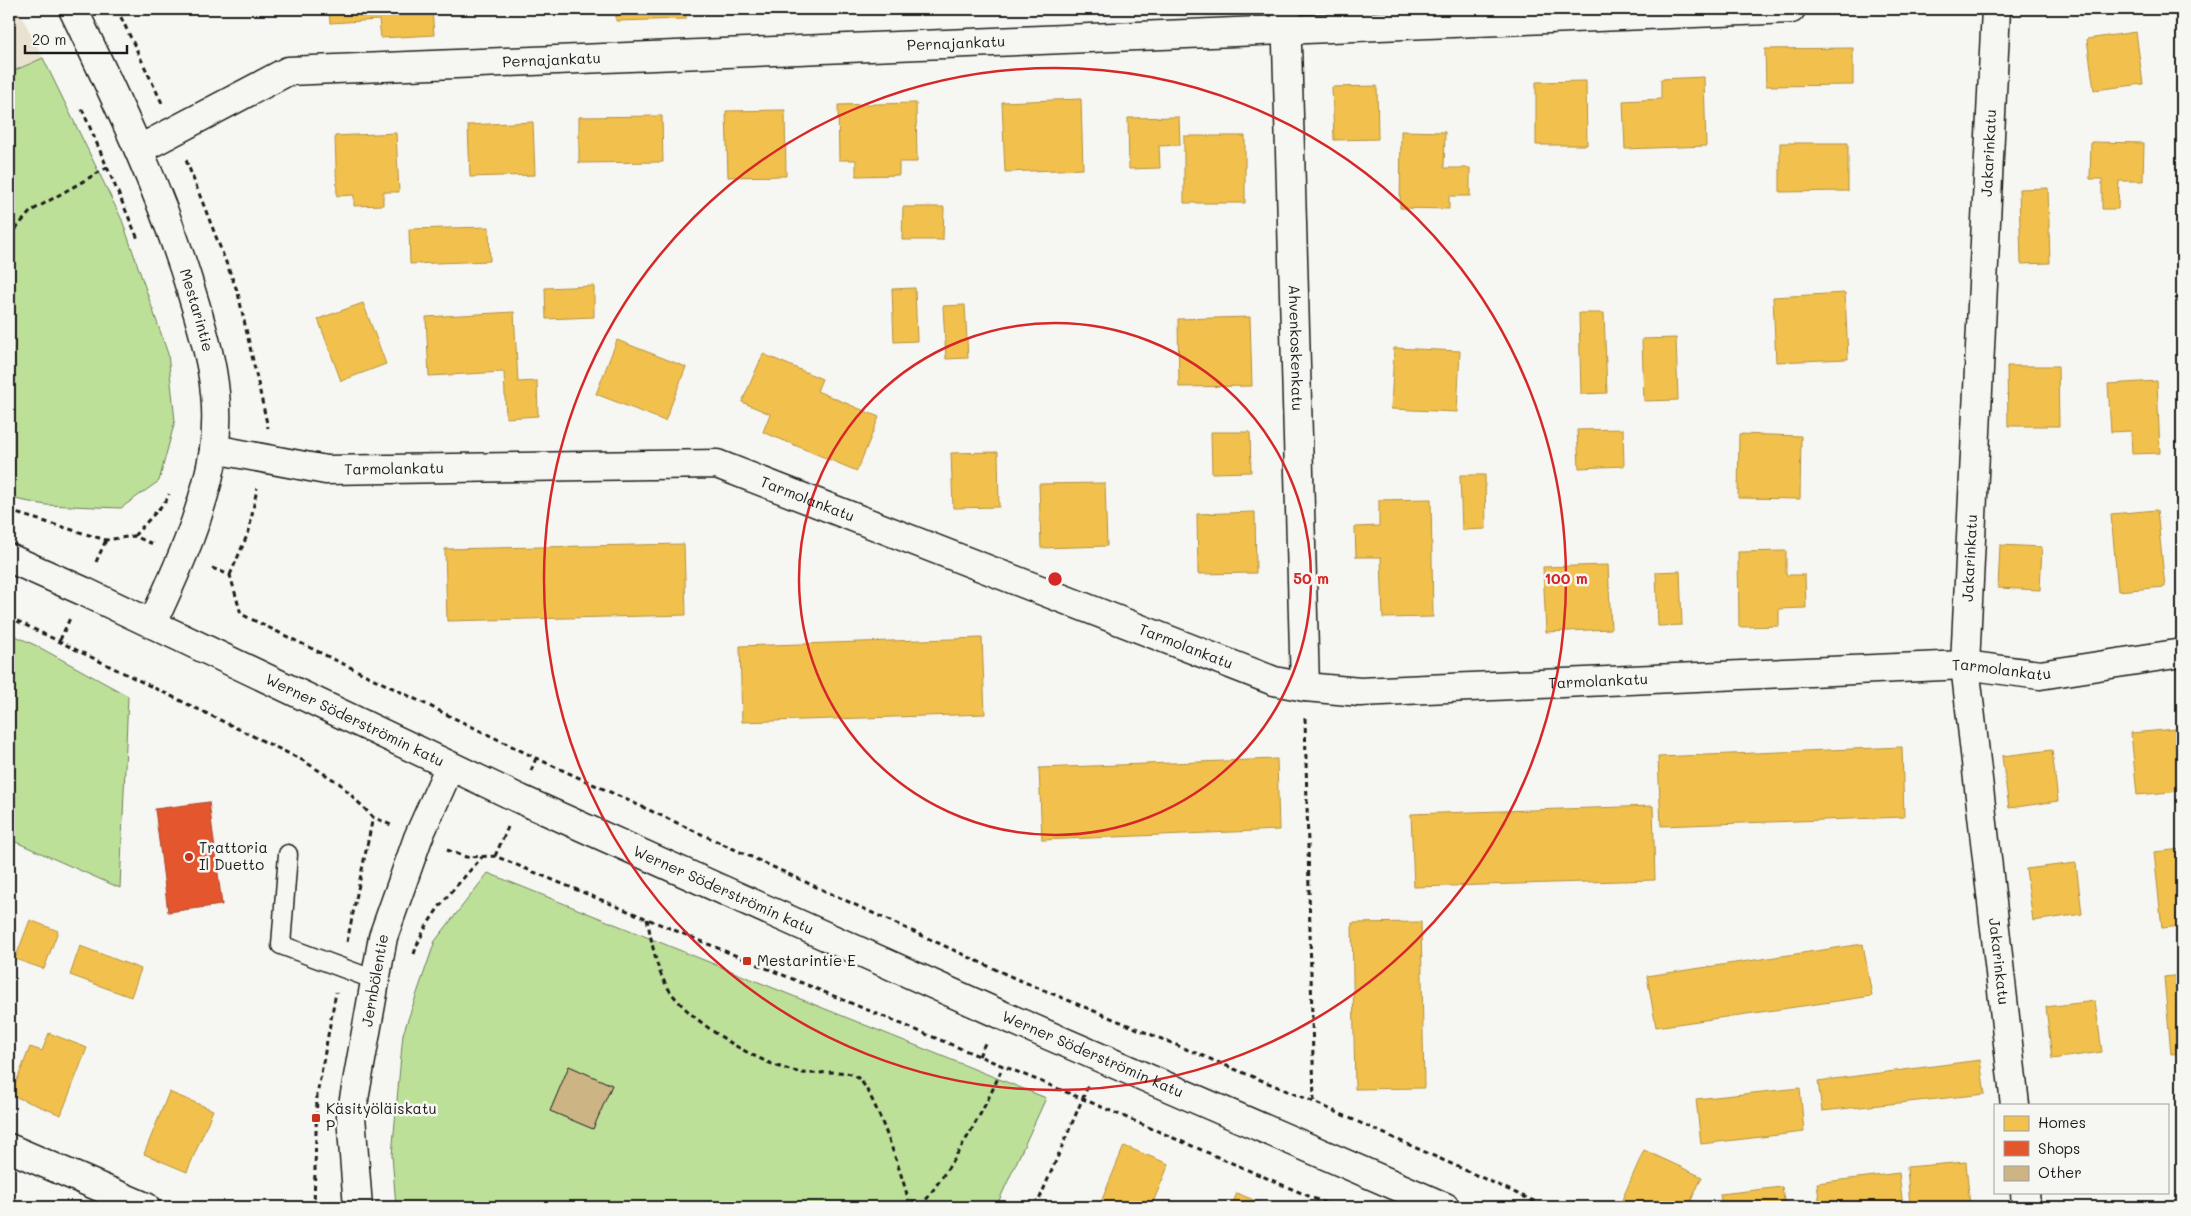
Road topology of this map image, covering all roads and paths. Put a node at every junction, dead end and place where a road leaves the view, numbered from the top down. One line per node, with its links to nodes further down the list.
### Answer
1 (73, 9): 6 (street, Mestarintie)
2 (1791, 9): 4 (street, Pernajankatu)
3 (1996, 9): 19 (street, Jakarinkatu)
4 (1286, 20): 6 (street, Pernajankatu); 20 (street, Ahvenkoskenkatu)
5 (81, 106): 7 (path)
6 (140, 149): 7 (path); 10 (street, Mestarintie)
7 (108, 167): 8 (path); 9 (path)
8 (9, 236)
9 (138, 241)
10 (214, 449): 14 (street, Mestarintie); 20 (street, Tarmolankatu)
11 (170, 492): 13 (path)
12 (9, 511): 13 (path)
13 (134, 536): 14 (path)
14 (183, 556): 17 (street, Mestarintie); 31 (path)
15 (9, 558): 17 (street, Werner Söderströmin katu)
16 (9, 617): 22 (path)
17 (152, 624): 21 (street, Werner Söderströmin katu)
18 (2182, 653): 19 (street, Tarmolankatu)
19 (1965, 665): 20 (street, Tarmolankatu); 32 (street, Jakarinkatu)
20 (1305, 687): 31 (path)
21 (450, 766): 22 (street, Jernbölentie); 28 (street, Werner Söderströmin katu)
22 (418, 838): 24 (path); 27 (street, Jernbölentie)
23 (288, 854): 27 (lane)
24 (482, 857): 25 (path); 26 (path)
25 (647, 919): 29 (path); 37 (path)
26 (414, 956)
27 (375, 980): 36 (street, Jernbölentie)
28 (1100, 1058): 30 (path); 41 (street, Werner Söderströmin katu)
29 (1003, 1066): 30 (path); 38 (path)
30 (1083, 1099): 39 (path); 40 (path)
31 (1314, 1102): 42 (path)
32 (2015, 1104)
33 (9, 1148): 35 (street)
34 (2025, 1194): 43 (street)
35 (146, 1207)
36 (358, 1207)
37 (910, 1207)
38 (921, 1207)
39 (1036, 1207)
40 (1334, 1207)
41 (1445, 1207)
42 (1547, 1207)
43 (2026, 1207)

